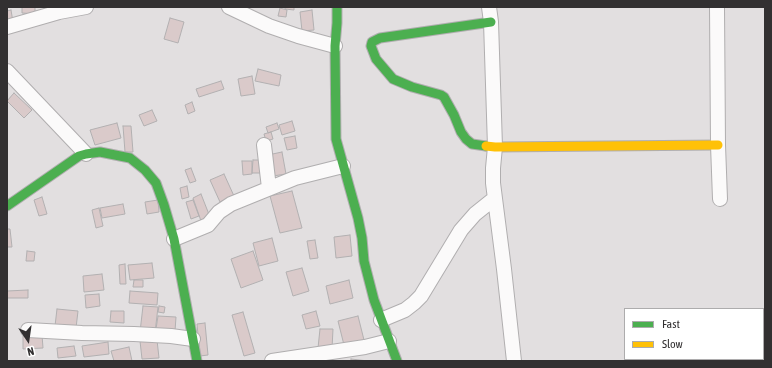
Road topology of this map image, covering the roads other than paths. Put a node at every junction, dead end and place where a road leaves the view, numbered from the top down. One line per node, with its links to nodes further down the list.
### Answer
1 (86, 7): 7 (street)
2 (229, 7): 8 (street)
3 (337, 7): 8 (street)
4 (489, 7): 6 (street)
5 (718, 7): 11 (street)
6 (491, 22): 12 (street); 12 (street)
7 (7, 27)
8 (335, 46): 14 (street)
9 (7, 71): 13 (street)
10 (264, 145): 15 (street)
11 (718, 145): 12 (street); 17 (street)
12 (495, 147): 16 (street)
13 (86, 154): 18 (street); 19 (street)
14 (343, 166): 15 (street); 20 (street)
15 (269, 188): 19 (street)
16 (496, 198): 20 (street); 27 (street)
17 (720, 199)
18 (7, 206)
19 (174, 240): 22 (street)
20 (381, 320): 23 (street)
21 (28, 330): 22 (street)
22 (193, 339): 24 (street)
23 (389, 341): 25 (street); 26 (street)
24 (197, 361)
25 (272, 361)
26 (397, 361)
27 (514, 361)

